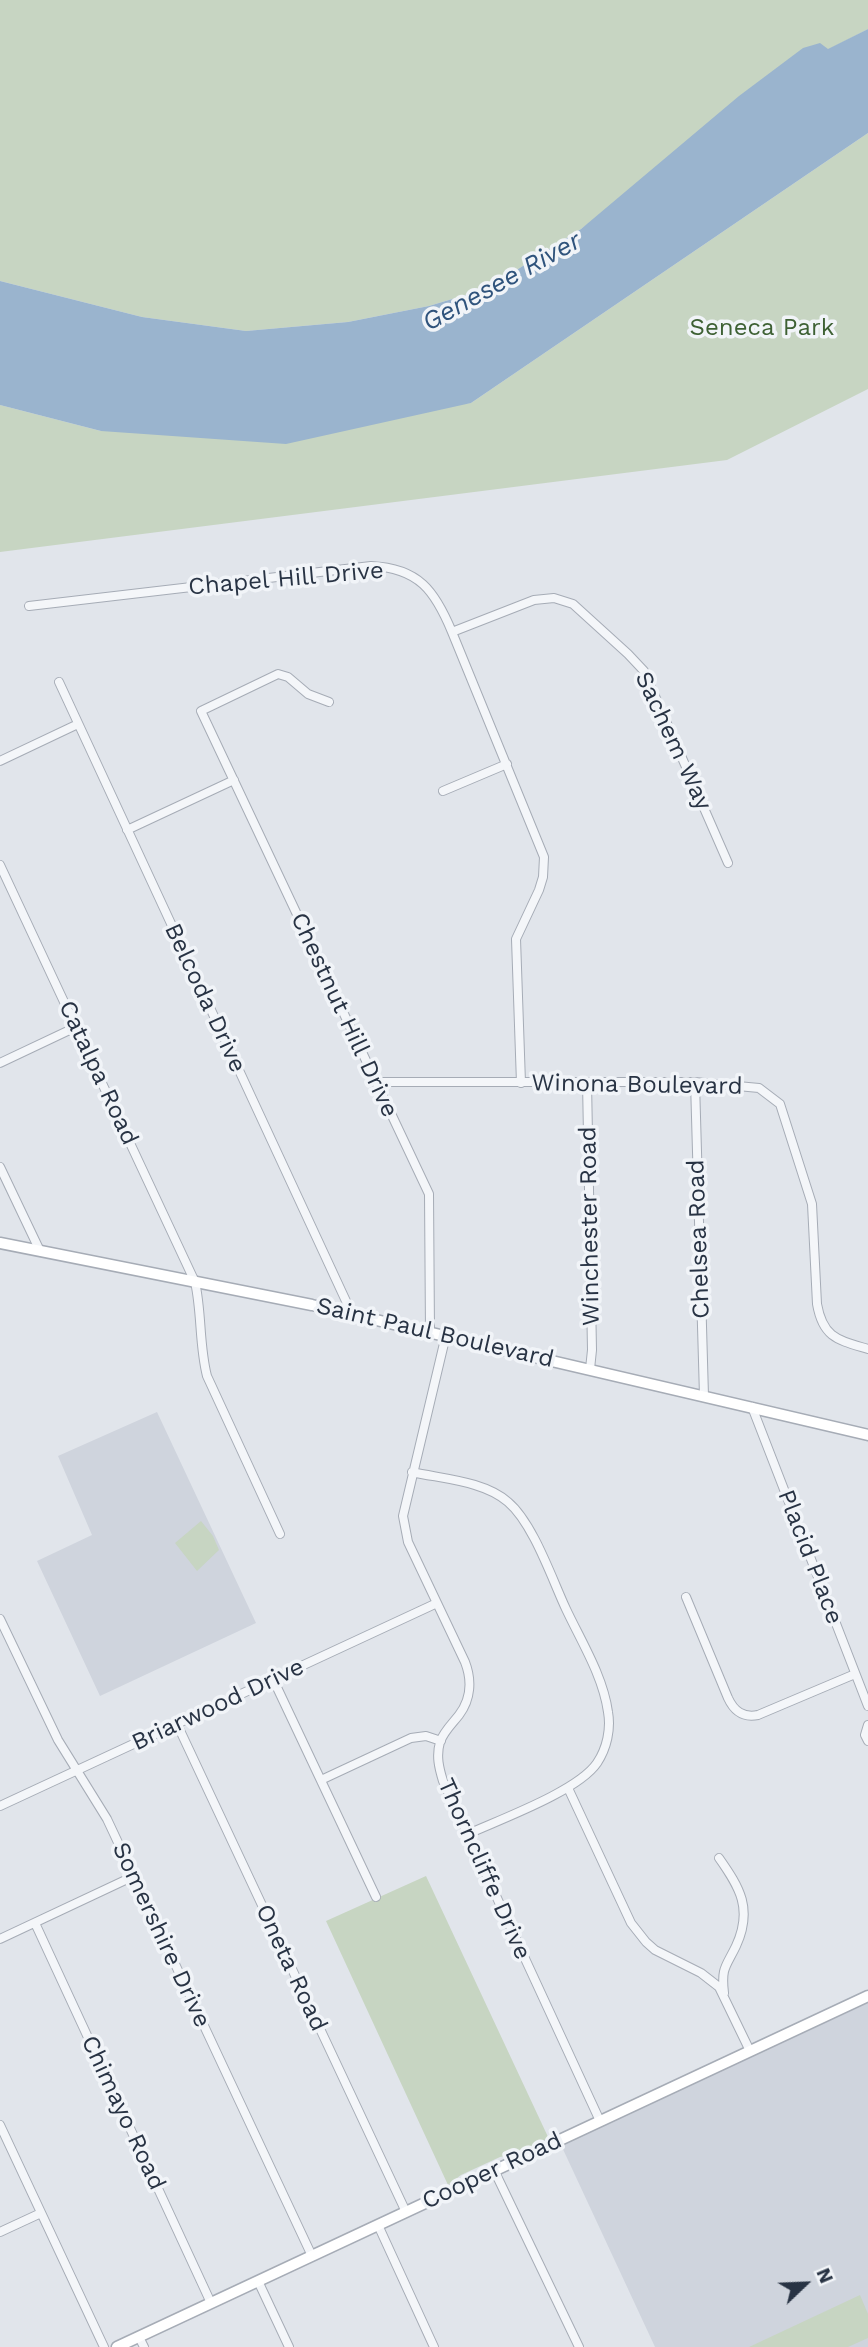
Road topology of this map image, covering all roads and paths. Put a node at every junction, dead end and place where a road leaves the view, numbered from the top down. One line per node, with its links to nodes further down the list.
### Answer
1 (29, 606): 2 (street, Chapel Hill Drive)
2 (453, 632): 7 (street, Chapel Hill Drive); 11 (street, Sachem Way)
3 (59, 682): 5 (street, Belcoda Drive)
4 (329, 702): 8 (street, Chestnut Hill Drive)
5 (78, 724): 6 (street); 10 (street, Belcoda Drive)
6 (0, 761)
7 (507, 764): 9 (street); 18 (street, Chapel Hill Drive)
8 (234, 779): 10 (street); 15 (street, Chestnut Hill Drive)
9 (443, 791)
10 (127, 830): 23 (street, Belcoda Drive)
11 (728, 863)
12 (0, 865): 13 (street, Catalpa Road)
13 (76, 1027): 14 (street); 22 (street, Catalpa Road)
14 (0, 1063)
15 (376, 1082): 18 (street, Winona Boulevard); 24 (street, Chestnut Hill Drive)
16 (587, 1082): 17 (street, Winona Boulevard); 18 (street, Winona Boulevard); 27 (street, Winchester Road)
17 (695, 1082): 26 (street, Winona Boulevard); 28 (street, Chelsea Road)
18 (521, 1083)
19 (0, 1167): 21 (street)
20 (0, 1243): 21 (main road, Saint Paul Boulevard)
21 (40, 1251): 22 (main road, Saint Paul Boulevard)
22 (195, 1282): 23 (main road, Saint Paul Boulevard); 32 (street, Catalpa Road)
23 (352, 1314): 24 (main road, Saint Paul Boulevard)
24 (430, 1332): 25 (main road, Saint Paul Boulevard)
25 (446, 1335): 27 (main road, Saint Paul Boulevard); 31 (street)
26 (868, 1349)
27 (590, 1369): 28 (main road, Saint Paul Boulevard)
28 (704, 1396): 29 (main road, Saint Paul Boulevard)
29 (752, 1407): 30 (main road, Saint Paul Boulevard); 36 (street, Placid Place)
30 (868, 1434)
31 (412, 1472): 34 (street); 45 (street)
32 (280, 1534)
33 (686, 1597): 36 (street)
34 (437, 1603): 37 (street, Briarwood Drive); 41 (street)
35 (0, 1619): 43 (street, Somershire Drive)
36 (855, 1674): 38 (street, Placid Place)
37 (273, 1679): 39 (street, Briarwood Drive); 44 (street)
38 (868, 1706)
39 (177, 1724): 43 (street, Briarwood Drive); 59 (street, Oneta Road)
40 (868, 1725): 42 (street)
41 (441, 1741): 44 (street); 47 (street, Thorncliffe Drive)
42 (868, 1741)
43 (78, 1769): 46 (street, Briarwood Drive); 49 (street, Somershire Drive)
44 (321, 1780): 50 (street)
45 (568, 1788): 47 (street); 53 (street)
46 (0, 1806)
47 (468, 1833): 56 (street, Thorncliffe Drive)
48 (719, 1858): 53 (street)
49 (134, 1877): 51 (street); 63 (street, Somershire Drive)
50 (376, 1897)
51 (35, 1923): 52 (street); 65 (street, Chimayo Road)
52 (0, 1939)
53 (724, 1996): 55 (street)
54 (868, 1996): 55 (main road, Cooper Road)
55 (750, 2051): 56 (main road, Cooper Road)
56 (600, 2121): 58 (main road, Cooper Road)
57 (0, 2125): 60 (street)
58 (494, 2170): 59 (main road, Cooper Road); 71 (street)
59 (406, 2212): 61 (main road, Cooper Road)
60 (41, 2213): 62 (street); 67 (street)
61 (377, 2225): 63 (main road, Cooper Road); 70 (street)
62 (0, 2232)
63 (312, 2256): 64 (main road, Cooper Road)
64 (258, 2281): 65 (main road, Cooper Road); 69 (street)
65 (211, 2303): 66 (main road, Cooper Road)
66 (141, 2342): 68 (main road, Cooper Road)
67 (104, 2347)
68 (117, 2347)
69 (289, 2347)
70 (434, 2347)
71 (579, 2347)

